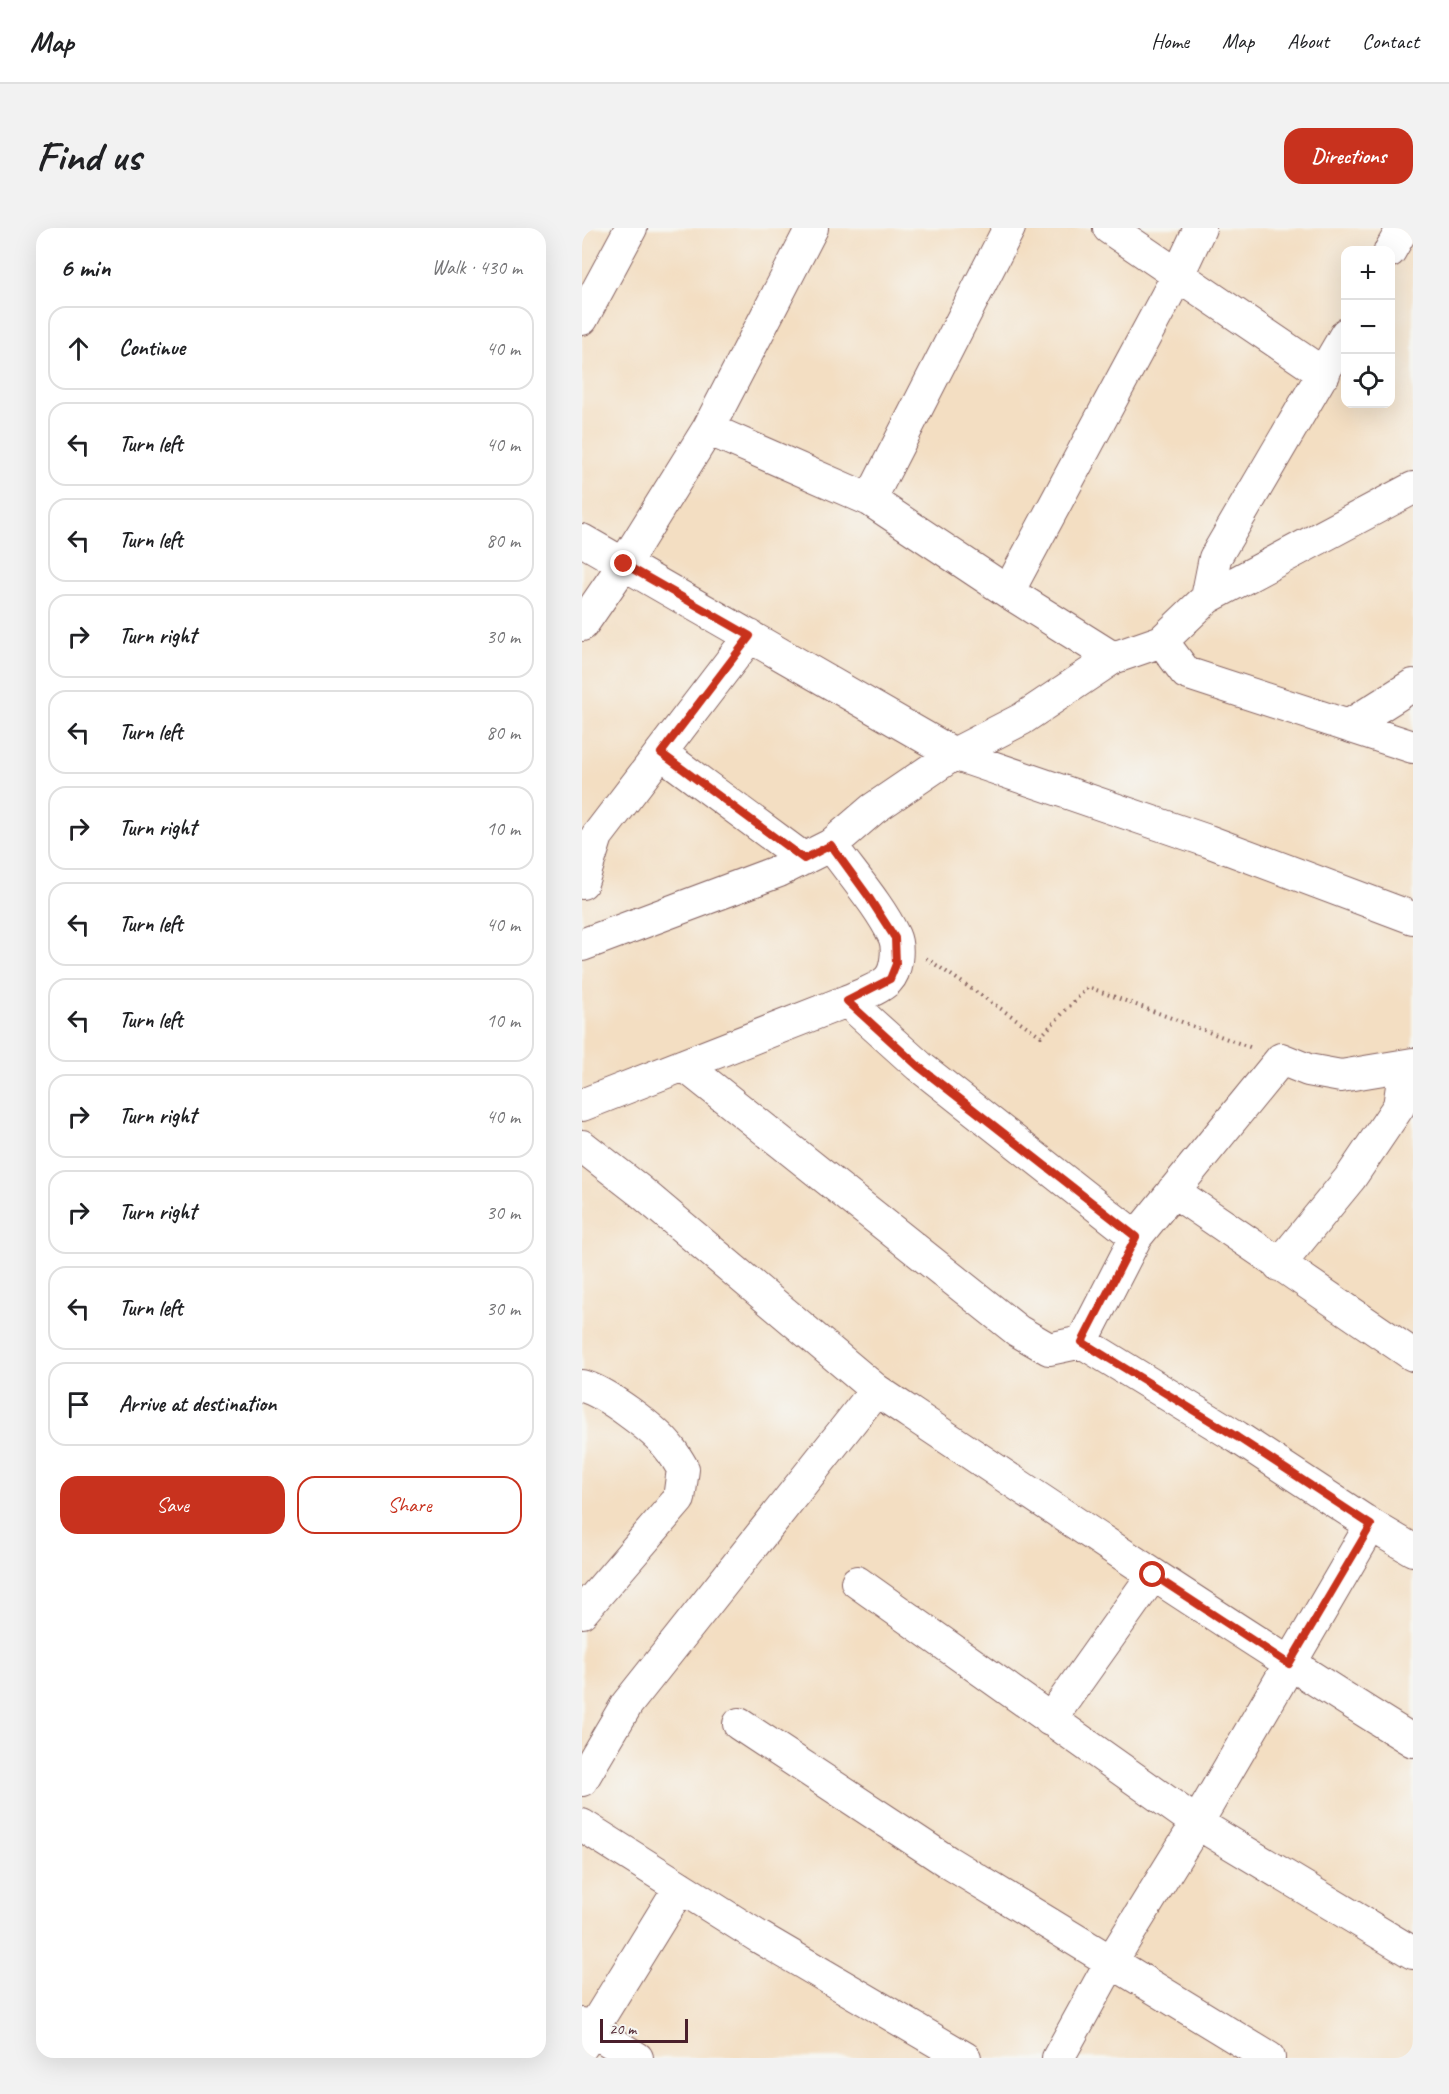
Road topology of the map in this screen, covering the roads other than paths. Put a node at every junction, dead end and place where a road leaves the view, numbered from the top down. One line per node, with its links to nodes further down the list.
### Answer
1 (631, 228): 9 (street)
2 (812, 228): 12 (street)
3 (1009, 228): 14 (street)
4 (1109, 228): 8 (street)
5 (1200, 228): 8 (street)
6 (1403, 228): 7 (street)
7 (1393, 246)
8 (1178, 275): 11 (street); 17 (street)
9 (582, 319)
10 (1341, 343): 11 (street)
11 (1324, 374): 18 (street)
12 (708, 429): 14 (street); 16 (street)
13 (1413, 488): 18 (street)
14 (870, 500): 17 (street)
15 (582, 540): 16 (street)
16 (624, 564): 19 (street); 20 (street)
17 (1008, 592): 22 (street)
18 (1207, 598): 21 (street)
19 (582, 624)
20 (750, 636): 26 (street); 27 (street)
21 (1162, 640): 22 (street); 24 (street)
22 (1113, 658): 27 (street)
23 (1413, 686): 24 (street)
24 (1348, 726): 25 (street)
25 (1413, 747)
26 (661, 753): 28 (street); 29 (street)
27 (954, 754): 28 (street); 30 (street)
28 (817, 852): 31 (street); 32 (street)
29 (582, 883)
30 (1413, 918)
31 (582, 945)
32 (847, 1001): 33 (street); 38 (street)
33 (684, 1065): 35 (street); 40 (street)
34 (1409, 1065): 37 (street); 39 (street)
35 (582, 1105)
36 (582, 1146): 43 (street)
37 (1173, 1191): 38 (street); 39 (street)
38 (1136, 1237): 40 (street)
39 (1279, 1265): 41 (street)
40 (1082, 1342): 44 (street)
41 (1410, 1348)
42 (582, 1386): 48 (street)
43 (876, 1390): 46 (street); 53 (street)
44 (1371, 1525): 45 (street); 49 (street)
45 (1413, 1550)
46 (1153, 1575): 49 (street); 50 (street)
47 (857, 1582): 50 (street)
48 (582, 1612)
49 (1289, 1664): 52 (street); 54 (street)
50 (1050, 1720): 54 (street)
51 (739, 1724): 58 (street)
52 (1413, 1741)
53 (582, 1780)
54 (1197, 1823): 57 (street); 58 (street)
55 (582, 1825): 56 (street)
56 (680, 1887): 59 (street); 60 (street)
57 (1413, 1953)
58 (1111, 1962): 61 (street); 64 (street)
59 (585, 2034): 62 (street)
60 (925, 2048): 63 (street)
61 (1253, 2054)
62 (637, 2058)
63 (965, 2058)
64 (1058, 2058)

